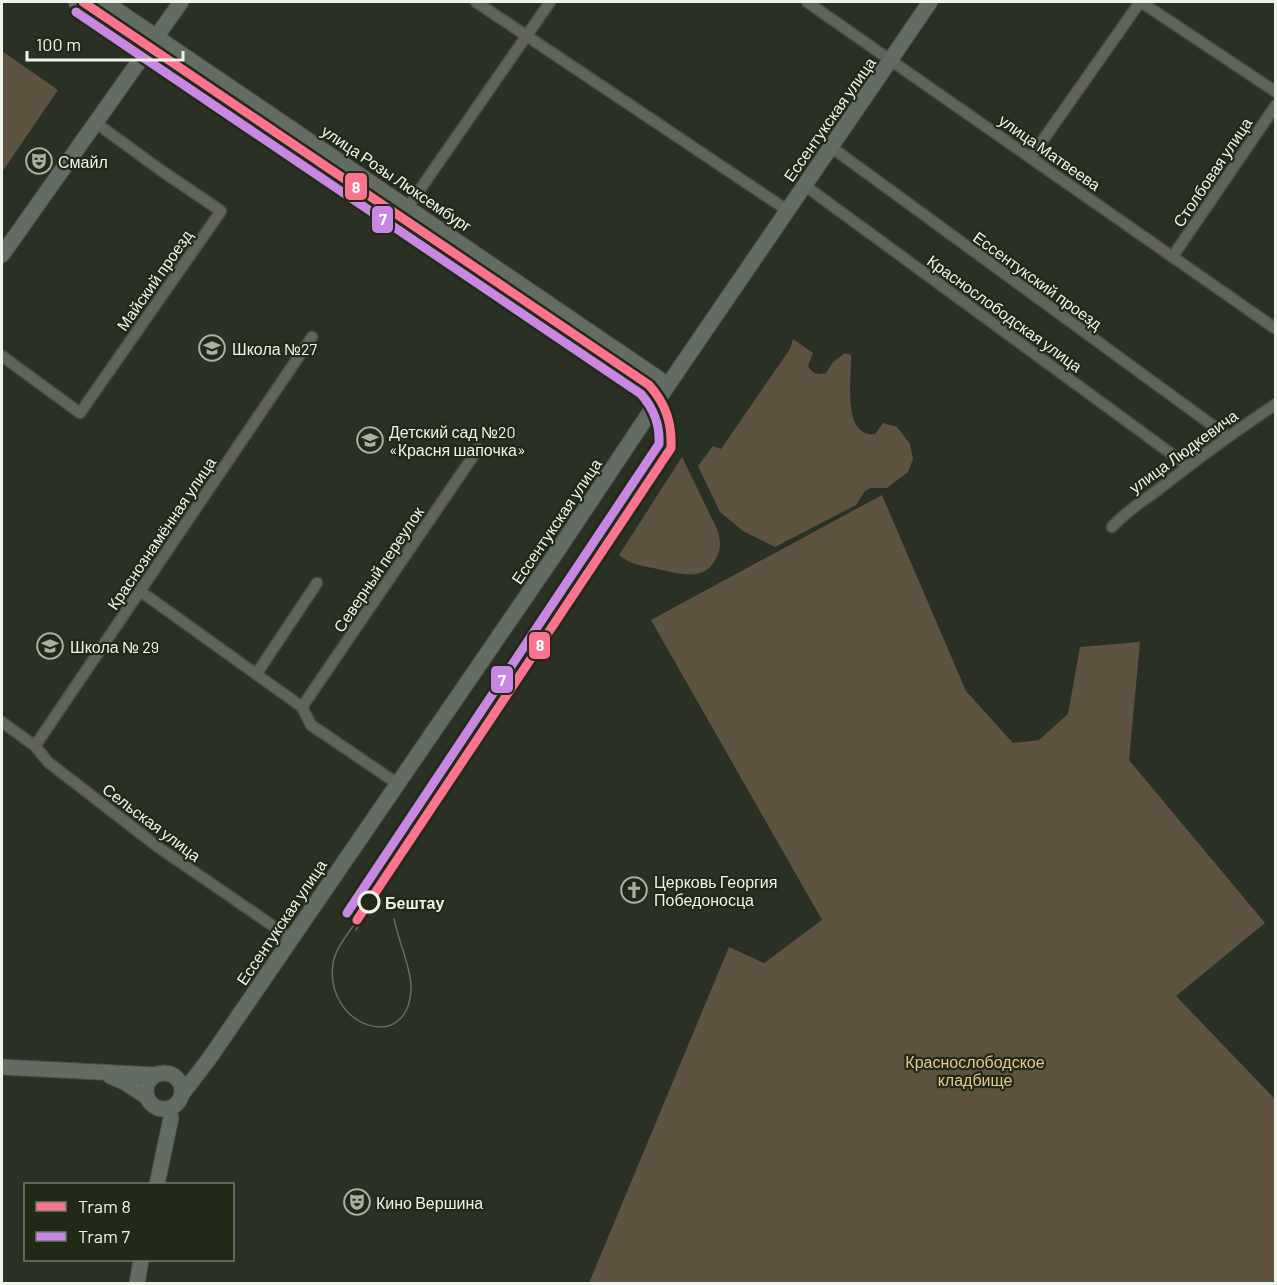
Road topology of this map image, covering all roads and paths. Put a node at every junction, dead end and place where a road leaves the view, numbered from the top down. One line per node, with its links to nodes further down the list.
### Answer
1 (76, 2): 11 (street)
2 (105, 2): 9 (street, улица Розы Люксембург)
3 (181, 2): 9 (street)
4 (476, 2): 10 (street)
5 (550, 2): 10 (street)
6 (807, 2): 12 (street, улица Матвеева)
7 (930, 2): 12 (street, Ессентукская улица)
8 (1141, 2): 13 (street); 17 (street)
9 (157, 36): 11 (street); 19 (street, улица Розы Люксембург)
10 (525, 36): 19 (street); 20 (street)
11 (147, 50): 15 (street); 21 (street)
12 (892, 59): 16 (street, Ессентукская улица); 17 (street, улица Матвеева)
13 (1275, 92)
14 (1275, 105): 23 (street, Столбовая улица)
15 (96, 123): 22 (street); 26 (street, Майский проезд)
16 (831, 147): 18 (street, Ессентукская улица); 30 (street, Ессентукский проезд)
17 (1031, 158): 23 (street, улица Матвеева)
18 (804, 185): 20 (street, Ессентукская улица); 32 (street, Краснослободская улица)
19 (408, 207): 21 (street); 27 (street, улица Розы Люксембург)
20 (787, 210): 27 (street, Ессентукская улица)
21 (396, 224): 28 (street)
22 (2, 255)
23 (1173, 256): 24 (street, улица Матвеева)
24 (1275, 328)
25 (312, 337): 35 (street, Краснознамённая улица)
26 (2, 356)
27 (668, 385): 28 (street, Ессентукская улица)
28 (658, 400): 40 (street, Ессентукская улица)
29 (1275, 404): 30 (street, улица Людкевича)
30 (1227, 436): 32 (street, улица Людкевича)
31 (478, 449): 37 (street, Северный переулок)
32 (1188, 466): 33 (street, улица Людкевича)
33 (1112, 527)
34 (317, 583): 36 (street)
35 (140, 591): 36 (street); 39 (street, Краснознамённая улица)
36 (257, 673): 37 (street)
37 (302, 707): 40 (street)
38 (2, 722): 39 (street, Сельская улица)
39 (35, 746): 41 (street, Сельская улица)
40 (398, 784): 41 (street, Ессентукская улица)
41 (292, 939): 42 (street, Ессентукская улица)
42 (209, 1059): 46 (street); 47 (street, Ессентукская улица)
43 (2, 1067): 44 (street)
44 (96, 1071): 45 (street); 48 (street)
45 (156, 1075): 46 (street); 48 (street)
46 (173, 1076): 47 (street)
47 (182, 1094): 49 (street, Ессентукская улица)
48 (147, 1097): 49 (street)
49 (168, 1109): 50 (street)
50 (157, 1183)
51 (141, 1261): 52 (street)
52 (136, 1284)

